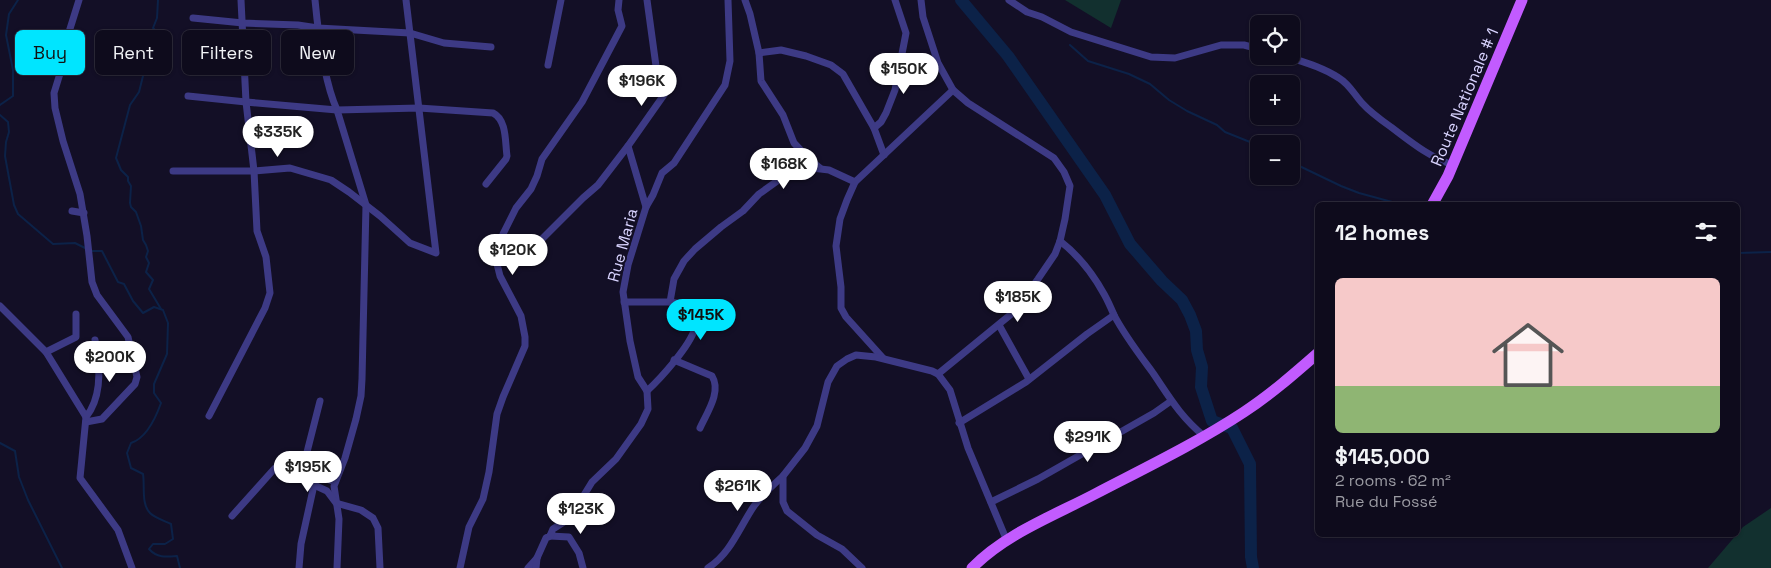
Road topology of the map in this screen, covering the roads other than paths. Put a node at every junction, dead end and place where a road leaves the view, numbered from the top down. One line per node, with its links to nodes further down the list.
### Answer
1 (78, 0): 41 (street)
2 (241, 0): 15 (street)
3 (315, 0): 16 (street)
4 (406, 0): 17 (street)
5 (561, 0): 22 (street)
6 (620, 0): 80 (street)
7 (647, 0): 29 (street)
8 (728, 0): 39 (street, Rue Maria)
9 (745, 0): 20 (street)
10 (895, 0): 28 (street)
11 (921, 0): 23 (street)
12 (1009, 0): 19 (street)
13 (1522, 0): 31 (main road, Route Nationale # 1)
14 (193, 18): 15 (street)
15 (243, 23): 16 (street); 25 (street)
16 (318, 28): 17 (street); 27 (street)
17 (410, 33): 18 (street); 26 (street)
18 (491, 47)
19 (1250, 47)
20 (759, 53): 28 (street); 32 (street)
21 (1300, 61): 31 (street)
22 (548, 65)
23 (953, 90): 30 (street); 42 (street)
24 (188, 96): 25 (street)
25 (246, 102): 27 (street); 34 (street)
26 (419, 108): 27 (street); 36 (street); 38 (street)
27 (337, 110): 38 (street)
28 (874, 128): 30 (street)
29 (628, 146): 39 (street); 43 (street)
30 (884, 155): 35 (street)
31 (1453, 165): 37 (main road, Route Nationale # 1)
32 (823, 169): 35 (street); 45 (street)
33 (174, 171): 34 (street)
34 (254, 171): 38 (street); 60 (street)
35 (855, 182): 53 (street)
36 (486, 184)
37 (1434, 202)
38 (366, 205): 68 (street)
39 (646, 207): 44 (street, Rue Maria)
40 (72, 211): 41 (street)
41 (84, 213): 61 (street)
42 (1060, 241): 48 (street); 49 (street)
43 (529, 260)
44 (624, 302): 45 (street); 57 (street, Rue Maria)
45 (670, 302): 54 (street)
46 (0, 306): 51 (street)
47 (76, 314): 51 (street)
48 (1114, 315): 56 (street); 59 (street)
49 (999, 326): 55 (street); 56 (street)
50 (96, 340): 61 (street)
51 (46, 352): 61 (street)
52 (1315, 356): 64 (main road)
53 (883, 358): 55 (street); 67 (street)
54 (674, 360): 57 (street); 63 (street)
55 (938, 374): 62 (street)
56 (1029, 379): 62 (street)
57 (648, 391): 73 (street)
58 (320, 401): 65 (street)
59 (1171, 401): 64 (street); 70 (street)
60 (209, 416)
61 (86, 420): 76 (street)
62 (959, 423): 70 (street)
63 (700, 428)
64 (1204, 436): 74 (main road)
65 (306, 456): 66 (street); 72 (street)
66 (318, 476): 68 (street); 69 (street)
67 (784, 476): 84 (street); 85 (street)
68 (336, 482): 71 (street)
69 (314, 485): 71 (street); 77 (street)
70 (991, 502): 74 (street)
71 (336, 503): 78 (street); 79 (street)
72 (232, 516)
73 (550, 536): 75 (street); 83 (street)
74 (1007, 541): 86 (main road)
75 (537, 558): 81 (street); 82 (street)
76 (132, 568)
77 (299, 568)
78 (337, 568)
79 (380, 568)
80 (460, 568)
81 (528, 568)
82 (536, 568)
83 (583, 568)
84 (708, 568)
85 (862, 568)
86 (972, 568)

